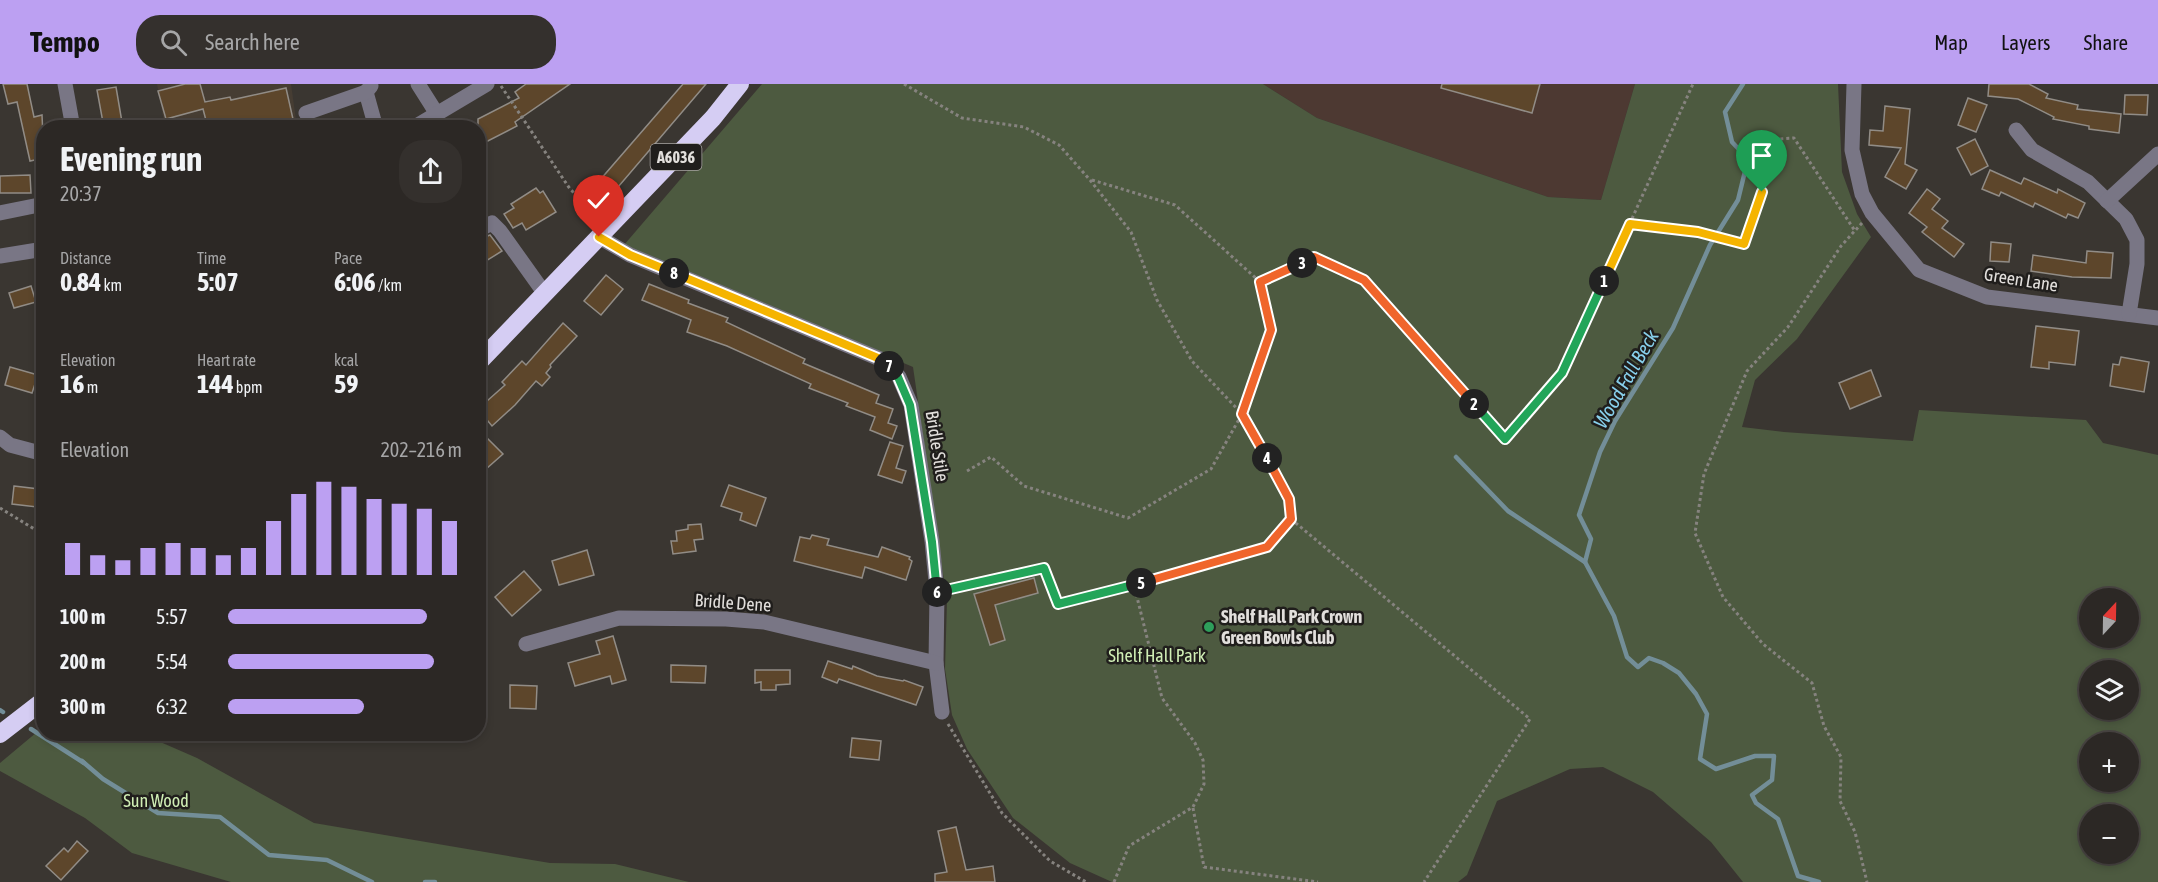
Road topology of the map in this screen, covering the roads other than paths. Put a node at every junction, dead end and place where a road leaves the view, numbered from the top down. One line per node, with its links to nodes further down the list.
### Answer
1 (65, 84): 9 (street)
2 (418, 84): 8 (street)
3 (487, 84): 8 (street)
4 (740, 84): 18 (highway, A6036)
5 (1854, 84): 22 (street, Green Lane)
6 (369, 88): 7 (street); 10 (street)
7 (306, 113)
8 (437, 114): 11 (street)
9 (72, 120)
10 (375, 120)
11 (427, 120)
12 (2016, 130): 14 (street)
13 (2158, 154): 14 (street)
14 (2107, 201): 22 (street)
15 (36, 206): 16 (street)
16 (0, 213)
17 (486, 226): 21 (street)
18 (604, 232): 21 (highway, A6036); 28 (street, Bridle Stile)
19 (36, 250): 20 (street)
20 (0, 256)
21 (545, 294): 24 (highway, A6036)
22 (2129, 314): 23 (street, Green Lane)
23 (2158, 318)
24 (486, 355)
25 (0, 437): 26 (street)
26 (36, 452)
27 (526, 644): 28 (street, Bridle Dene)
28 (936, 663): 30 (street, Bridle Stile)
29 (36, 706): 31 (highway)
30 (942, 712)
31 (0, 734)

